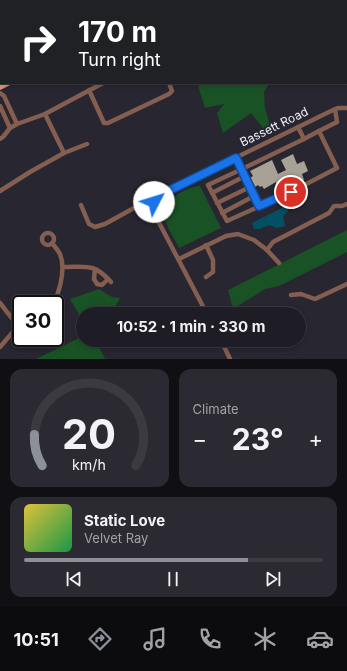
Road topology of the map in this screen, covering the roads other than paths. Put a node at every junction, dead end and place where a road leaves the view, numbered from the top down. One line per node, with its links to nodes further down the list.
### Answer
1 (101, 84): 3 (street)
2 (169, 84): 3 (street)
3 (88, 90): 8 (street)
4 (0, 94): 9 (street)
5 (0, 106): 11 (street)
6 (347, 108): 7 (street, Bassett Road)
7 (335, 109): 10 (street, Bassett Road); 12 (street)
8 (45, 114): 9 (street); 16 (street)
9 (17, 124): 11 (street)
10 (298, 127): 14 (street); 17 (street, Bassett Road)
11 (10, 128): 13 (street)
12 (319, 131): 14 (street); 28 (street)
13 (0, 139)
14 (304, 139): 18 (street)
15 (87, 144): 16 (street)
16 (64, 153): 21 (street)
17 (236, 158): 18 (street); 24 (street, Bassett Road)
18 (242, 169): 19 (street); 22 (street)
19 (245, 176): 20 (street); 22 (street)
20 (250, 186): 23 (street); 25 (street)
21 (0, 191)
22 (212, 193): 25 (street)
23 (254, 196): 28 (street); 29 (street)
24 (154, 202): 26 (street); 33 (street)
25 (217, 203): 29 (street)
26 (81, 204)
27 (347, 204): 32 (street)
28 (259, 206): 29 (street)
29 (222, 213)
30 (52, 243): 35 (street)
31 (206, 245): 32 (street); 33 (street); 37 (street)
32 (267, 250): 34 (street)
33 (179, 259): 42 (street)
34 (279, 263)
35 (63, 268): 36 (street); 39 (street)
36 (95, 269): 36 (street)
37 (206, 278)
38 (347, 284): 40 (street)
39 (56, 295)
40 (291, 295)
41 (0, 303): 43 (street)
42 (203, 307)
43 (12, 316)
44 (12, 334): 45 (street)
45 (0, 347)
46 (224, 347): 47 (street)
47 (230, 359)

